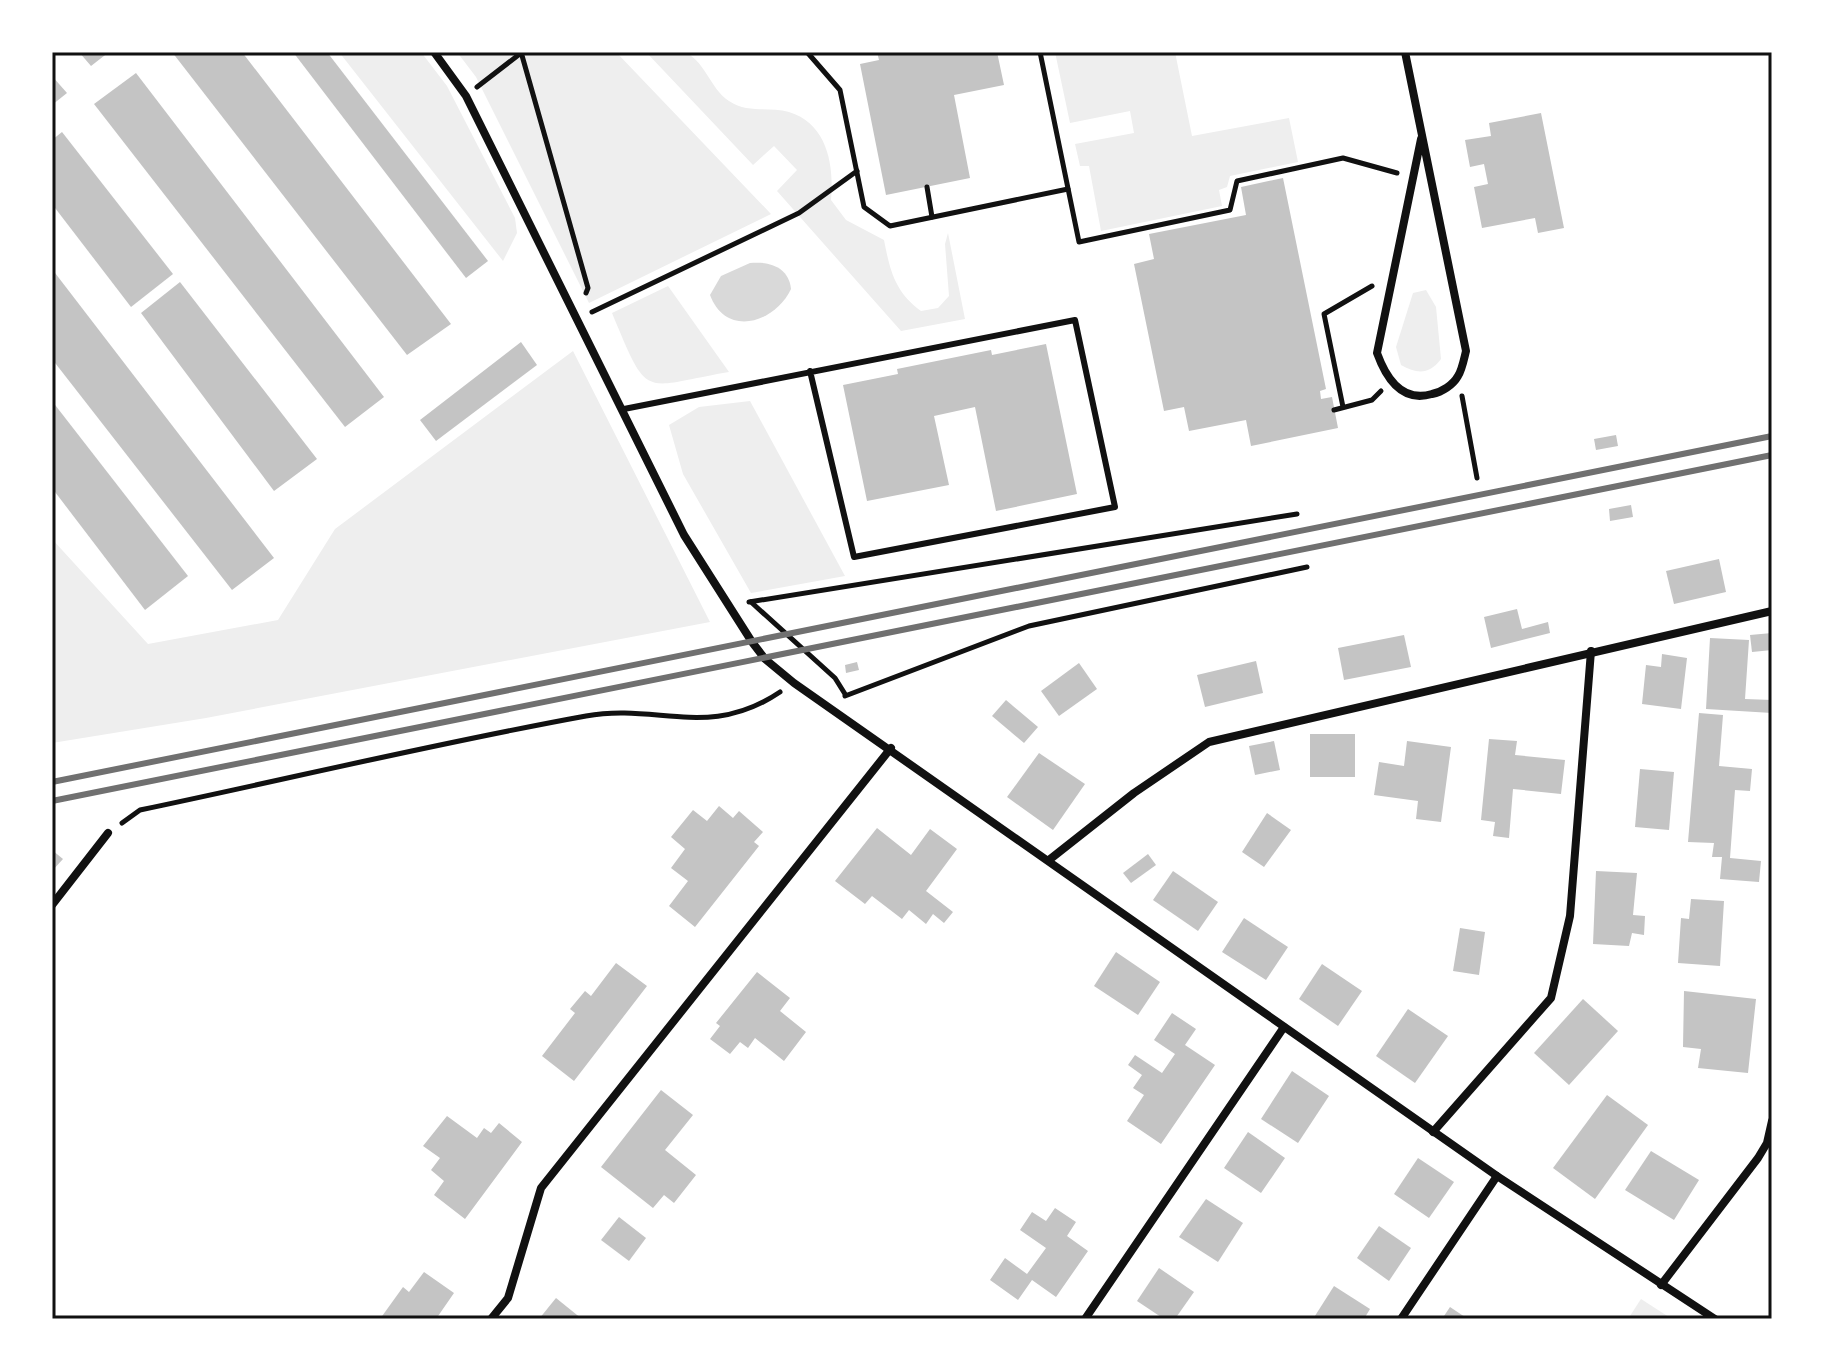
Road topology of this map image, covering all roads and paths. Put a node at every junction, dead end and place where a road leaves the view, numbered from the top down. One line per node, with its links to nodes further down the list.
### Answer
1 (434, 52): 6 (street)
2 (521, 52): 6 (path); 14 (path)
3 (807, 52): 8 (path)
4 (1040, 52): 11 (path)
5 (1405, 52): 7 (street)
6 (466, 96): 14 (street)
7 (1421, 139): 9 (street); 16 (street)
8 (857, 171): 12 (path); 14 (path)
9 (1416, 177): 11 (path); 13 (street)
10 (927, 187): 12 (path)
11 (1068, 189): 12 (path)
12 (933, 218)
13 (1395, 273): 17 (street); 18 (path)
14 (576, 320): 19 (street)
15 (810, 371): 15 (lane); 19 (lane)
16 (1458, 377): 17 (street); 21 (path)
17 (1391, 381): 18 (path)
18 (1343, 407): 20 (path)
19 (624, 409): 25 (street)
20 (1334, 410)
21 (1477, 478)
22 (1297, 514): 24 (path)
23 (1307, 567): 29 (path)
24 (751, 602): 25 (path); 29 (path)
25 (728, 606): 28 (street)
26 (1772, 611): 27 (street)
27 (1591, 651): 33 (street); 37 (street)
28 (794, 683): 30 (street); 32 (path)
29 (845, 695): 30 (path)
30 (835, 710): 31 (street)
31 (891, 748): 33 (street); 40 (street)
32 (108, 833): 34 (street)
33 (1049, 860): 35 (street)
34 (52, 905)
35 (1284, 1027): 37 (street); 41 (street)
36 (1772, 1121): 39 (street)
37 (1433, 1132): 38 (street)
38 (1497, 1176): 39 (street); 42 (street)
39 (1661, 1285): 43 (street)
40 (491, 1319)
41 (1085, 1319)
42 (1401, 1319)
43 (1715, 1319)

